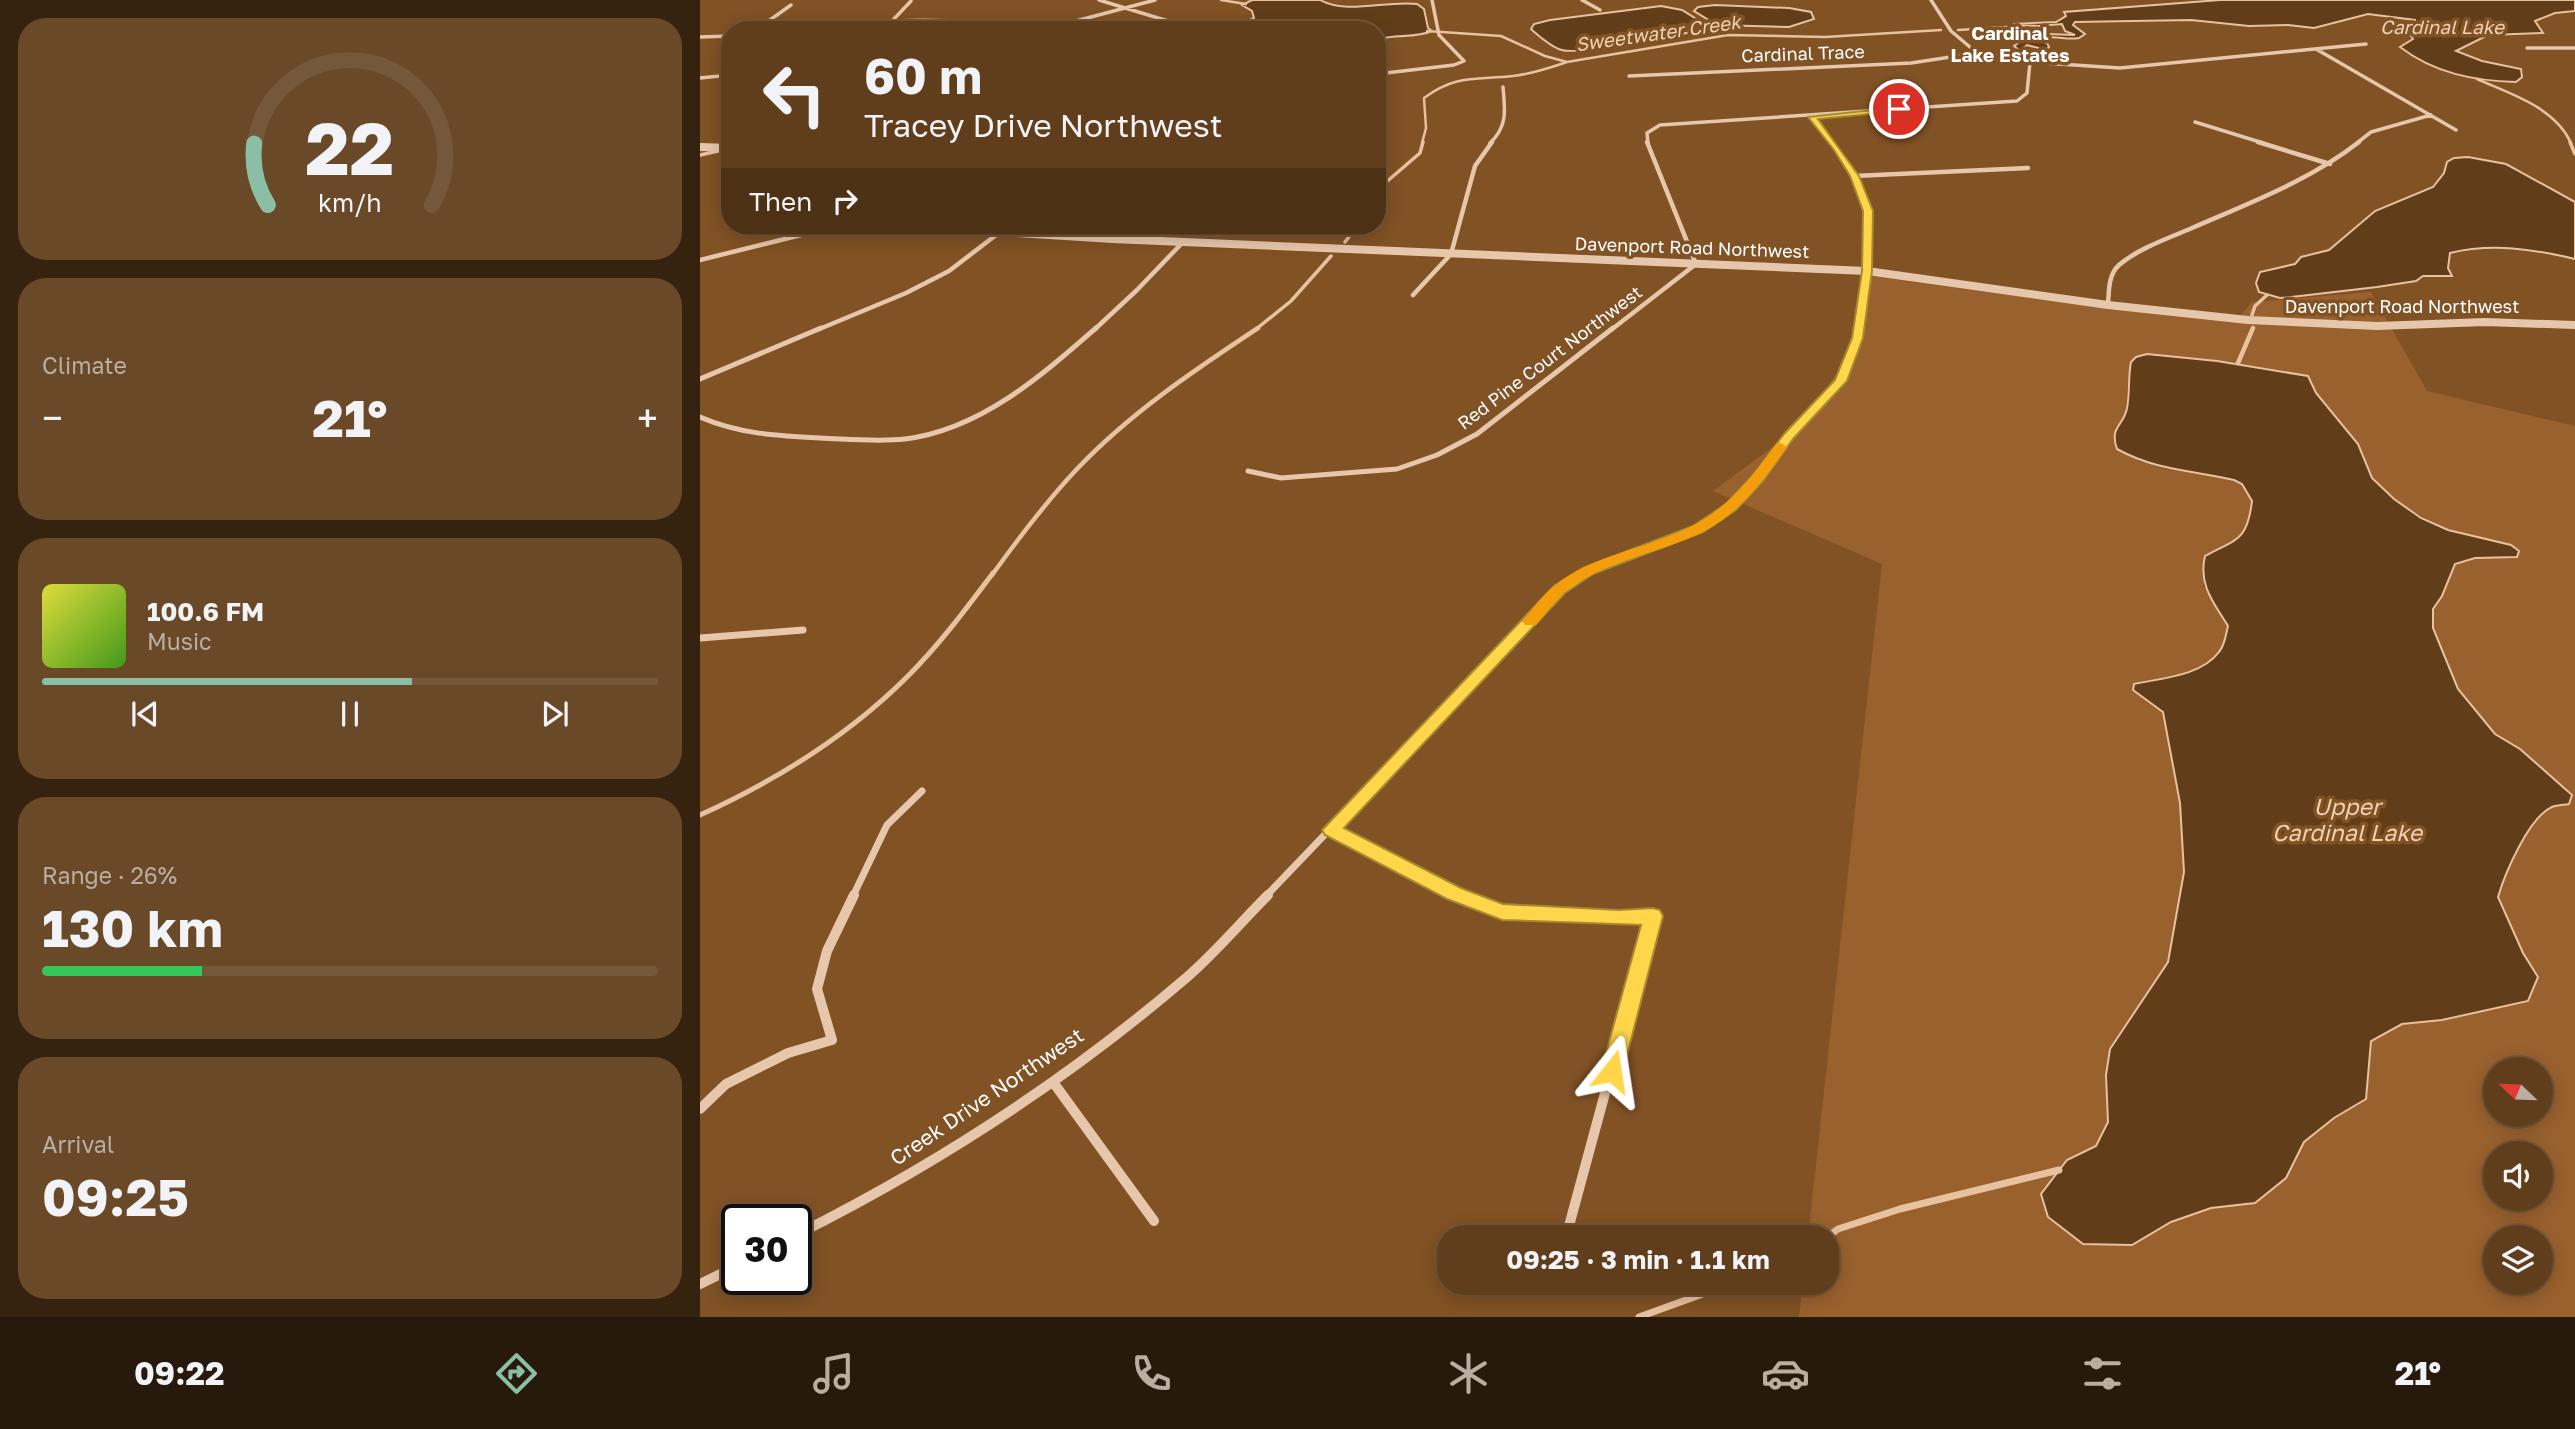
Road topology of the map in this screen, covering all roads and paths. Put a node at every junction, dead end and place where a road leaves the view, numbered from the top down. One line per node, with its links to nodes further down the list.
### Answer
1 (1099, 0): 8 (street)
2 (1154, 0): 8 (street)
3 (1432, 0): 24 (street)
4 (1582, 0): 9 (street)
5 (1931, 0): 22 (street)
6 (911, 1): 10 (street)
7 (790, 5): 11 (street)
8 (1129, 7): 14 (street); 15 (street)
9 (1600, 10)
10 (892, 20): 12 (street); 13 (street)
11 (768, 21)
12 (883, 21)
13 (959, 21)
14 (1076, 21)
15 (1168, 21)
16 (721, 36): 17 (street)
17 (700, 37)
18 (2366, 44): 21 (street)
19 (2527, 48): 20 (street)
20 (2575, 48)
21 (2316, 49): 23 (street); 29 (street)
22 (1977, 52): 23 (street); 26 (street, Cardinal Trace)
23 (2030, 62): 30 (street)
24 (1386, 73)
25 (721, 76): 27 (street)
26 (1629, 76)
27 (700, 78)
28 (1503, 87): 44 (street)
29 (2431, 116): 32 (street); 35 (street)
30 (1812, 117): 37 (street, Creek Drive Northwest); 46 (street)
31 (2195, 122): 35 (street)
32 (2456, 130)
33 (700, 146): 34 (street)
34 (721, 147)
35 (2330, 164): 49 (street)
36 (2028, 168): 37 (street)
37 (1854, 176): 47 (street, Creek Drive Northwest)
38 (792, 235): 45 (street)
39 (996, 235): 51 (street)
40 (1048, 235): 42 (street, Davenport Road Northwest)
41 (1119, 235): 42 (street)
42 (1113, 239): 43 (street, Davenport Road Northwest)
43 (1183, 242): 44 (street, Davenport Road Northwest); 52 (street)
44 (1451, 254): 46 (street, Davenport Road Northwest); 48 (street)
45 (700, 260)
46 (1696, 264): 47 (street, Davenport Road Northwest); 53 (street, Red Pine Court Northwest)
47 (1867, 271): 49 (street, Davenport Road Northwest); 57 (street, Creek Drive Northwest)
48 (1413, 295)
49 (2108, 305): 50 (street, Davenport Road Northwest)
50 (2575, 325)
51 (700, 379)
52 (700, 417)
53 (1248, 471)
54 (803, 630): 55 (street)
55 (700, 638)
56 (922, 791): 59 (street)
57 (1331, 830): 58 (street, Creek Drive Northwest); 61 (street)
58 (1053, 1082): 60 (street); 62 (street, Creek Drive Northwest)
59 (700, 1109)
60 (1154, 1221)
61 (1569, 1225)
62 (812, 1227)
63 (721, 1274): 64 (street)
64 (700, 1284)

